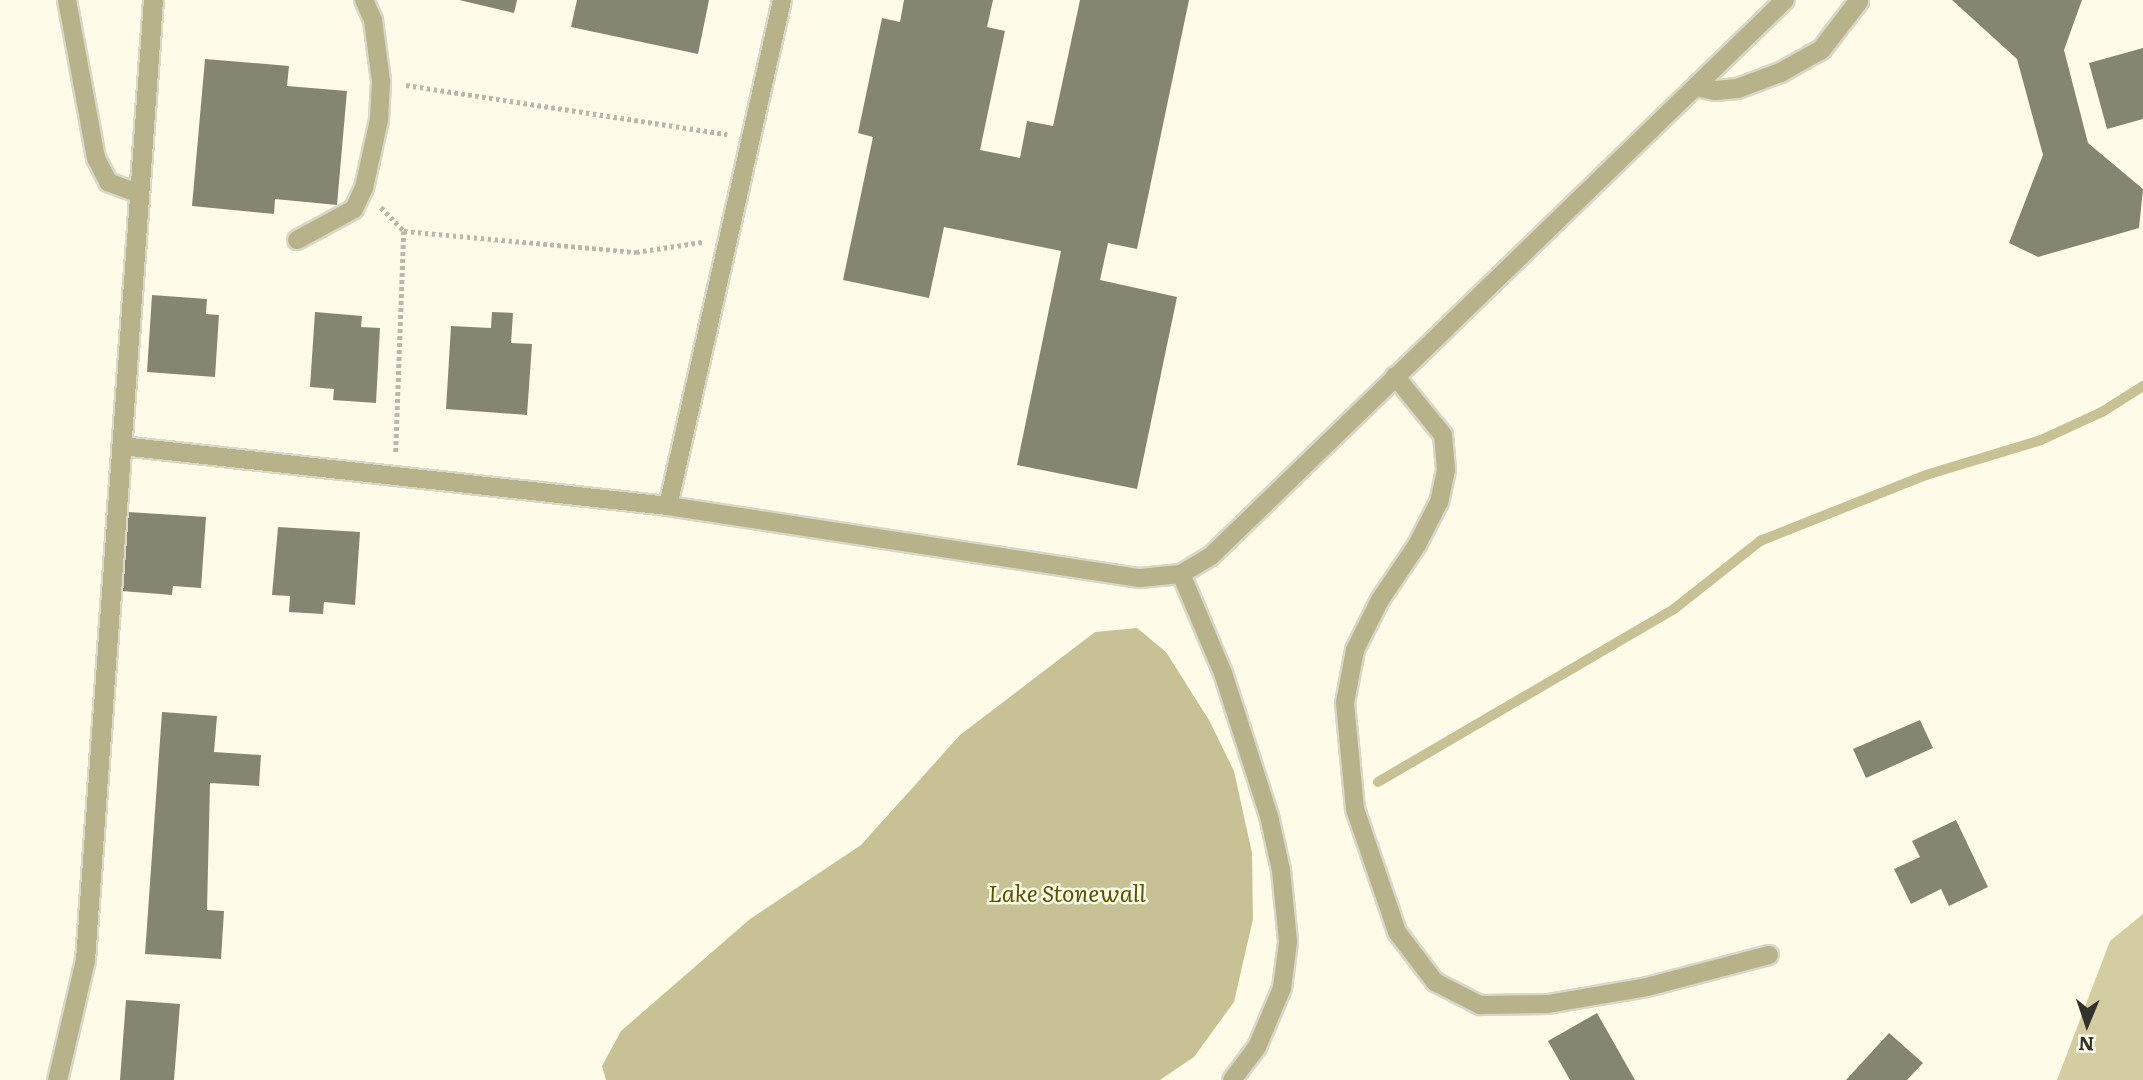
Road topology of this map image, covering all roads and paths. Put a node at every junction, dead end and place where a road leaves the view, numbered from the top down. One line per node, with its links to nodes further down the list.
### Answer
1 (67, 0): 11 (lane)
2 (153, 0): 11 (street)
3 (364, 0): 7 (lane)
4 (782, 0): 9 (lane)
5 (1785, 0): 8 (lane)
6 (1858, 1): 8 (street)
7 (381, 81): 9 (path); 10 (lane)
8 (1696, 86): 15 (lane)
9 (752, 138): 13 (lane)
10 (364, 188): 12 (path); 14 (lane)
11 (140, 194): 16 (street)
12 (404, 231): 13 (path); 17 (path)
13 (729, 238): 18 (lane)
14 (297, 240)
15 (1395, 376): 19 (lane); 20 (lane)
16 (122, 446): 17 (lane); 21 (street)
17 (395, 476): 18 (lane)
18 (668, 506): 19 (lane)
19 (1181, 574): 22 (lane)
20 (1769, 955)
21 (57, 1080)
22 (1232, 1080)

